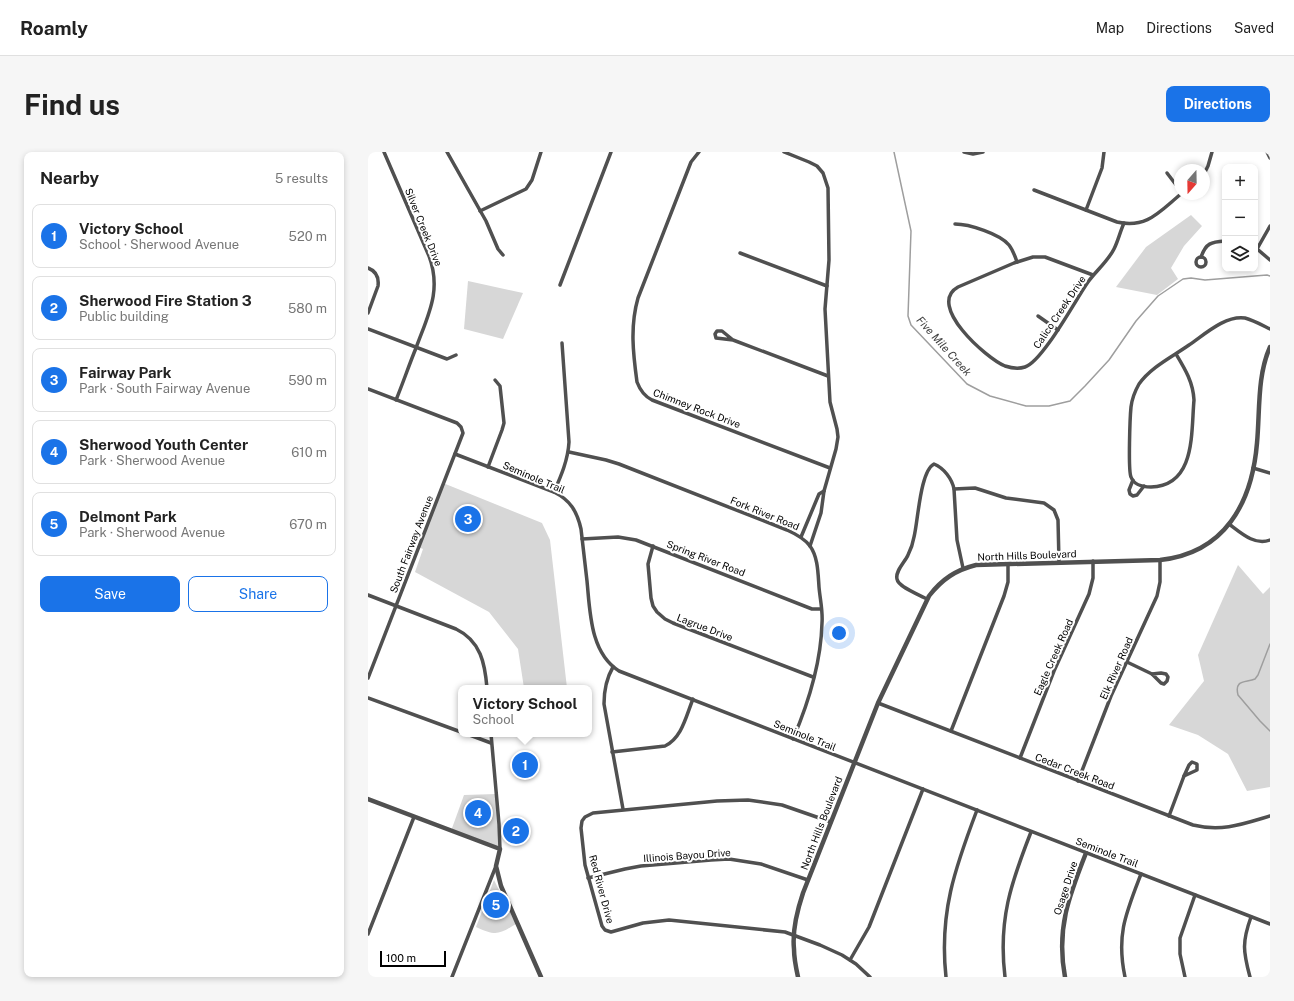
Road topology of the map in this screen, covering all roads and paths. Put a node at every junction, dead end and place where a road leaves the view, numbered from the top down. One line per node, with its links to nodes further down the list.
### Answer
1 (384, 152): 42 (street, Silver Creek Drive)
2 (447, 152): 19 (street)
3 (541, 152): 19 (street)
4 (611, 152): 33 (street)
5 (699, 152): 53 (street, Chimney Rock Drive)
6 (784, 152): 34 (street)
7 (964, 152): 8 (street)
8 (983, 152)
9 (1104, 152): 18 (street)
10 (1212, 152): 13 (street)
11 (1267, 152): 12 (street)
12 (1270, 158)
13 (1209, 164)
14 (1167, 173): 15 (street)
15 (1174, 182)
16 (1034, 190): 18 (street)
17 (1174, 199): 20 (street)
18 (1086, 210): 20 (street)
19 (480, 211): 27 (street)
20 (1124, 223): 32 (street, Calico Creek Drive)
21 (955, 224): 30 (street)
22 (1270, 226): 24 (street)
23 (1222, 241): 28 (street)
24 (1258, 245)
25 (1258, 250): 29 (street)
26 (740, 253): 34 (street)
27 (503, 255)
28 (1201, 257)
29 (1270, 260)
30 (1017, 262): 32 (street, Calico Creek Drive); 39 (street, Calico Creek Drive)
31 (368, 268): 35 (street)
32 (1093, 275): 39 (street, Calico Creek Drive)
33 (560, 285)
34 (827, 286): 46 (street)
35 (368, 313)
36 (1038, 316): 39 (street)
37 (1270, 328): 44 (street)
38 (368, 329): 42 (street)
39 (1058, 330)
40 (733, 340): 40 (street); 46 (street)
41 (562, 343): 50 (street)
42 (416, 347): 45 (street); 49 (street, Silver Creek Drive)
43 (1270, 347): 54 (street, North Hills Boulevard)
44 (1176, 354): 56 (street); 57 (street)
45 (456, 356)
46 (828, 376): 53 (street)
47 (494, 380): 52 (street)
48 (368, 389): 49 (street)
49 (396, 400): 51 (street, South Fairway Avenue)
50 (569, 452): 60 (street); 62 (street, Fork River Road)
51 (455, 454): 52 (street, Seminole Trail); 74 (street, South Fairway Avenue)
52 (488, 467): 60 (street, Seminole Trail)
53 (830, 468): 59 (street)
54 (1253, 468): 55 (street); 61 (street, North Hills Boulevard)
55 (1270, 472)
56 (1133, 480): 57 (street); 57 (street)
57 (1144, 486)
58 (954, 489): 69 (street); 71 (street); 73 (street)
59 (824, 491): 62 (street); 66 (street)
60 (554, 492): 63 (street, Seminole Trail)
61 (1229, 524): 64 (street); 67 (street, North Hills Boulevard)
62 (801, 537): 66 (street, Fork River Road)
63 (582, 539): 65 (street, Spring River Road); 77 (street, Seminole Trail)
64 (1270, 540)
65 (653, 546): 75 (street, Spring River Road); 79 (street, Lagrue Drive)
66 (810, 546): 75 (street, Fork River Road)
67 (1160, 560): 68 (street, North Hills Boulevard); 76 (street, Elk River Road)
68 (1094, 561): 69 (street, North Hills Boulevard); 92 (street, Eagle Creek Road)
69 (1059, 562): 70 (street, North Hills Boulevard)
70 (1008, 563): 71 (street, North Hills Boulevard); 86 (street)
71 (964, 568): 73 (street, North Hills Boulevard)
72 (368, 596): 74 (street)
73 (927, 599): 84 (street, North Hills Boulevard)
74 (396, 607): 80 (street, South Fairway Avenue); 81 (street)
75 (821, 609): 79 (street, Fork River Road)
76 (1127, 662): 78 (street); 95 (street, Elk River Road)
77 (613, 667): 83 (street, Seminole Trail); 91 (street)
78 (1152, 674)
79 (813, 677): 89 (street, Fork River Road)
80 (368, 678)
81 (487, 685)
82 (368, 698): 85 (street)
83 (693, 700): 89 (street, Seminole Trail); 91 (street)
84 (878, 702): 86 (street, Cedar Creek Road); 93 (street, North Hills Boulevard)
85 (458, 731)
86 (951, 731): 92 (street, Cedar Creek Road)
87 (475, 737): 90 (street)
88 (491, 737): 90 (street)
89 (793, 739): 93 (street, Seminole Trail)
90 (492, 743): 105 (street)
91 (612, 752): 98 (street)
92 (1020, 758): 95 (street, Cedar Creek Road)
93 (854, 763): 96 (street, Seminole Trail); 103 (street, North Hills Boulevard)
94 (1184, 776): 101 (street)
95 (1078, 781): 101 (street, Cedar Creek Road)
96 (923, 789): 99 (street, Seminole Trail); 116 (street)
97 (368, 799): 100 (street)
98 (623, 809): 103 (street, Red River Drive); 109 (street, Red River Drive)
99 (977, 810): 104 (street, Seminole Trail); 121 (street)
100 (414, 816): 105 (street); 114 (street)
101 (1169, 816): 102 (street, Cedar Creek Road)
102 (1270, 816)
103 (831, 822): 110 (street, North Hills Boulevard)
104 (1031, 832): 106 (street, Seminole Trail); 122 (street)
105 (500, 849): 107 (street)
106 (1086, 853): 108 (street, Seminole Trail); 123 (street, Osage Drive)
107 (496, 866): 117 (street); 118 (street)
108 (1141, 874): 111 (street, Seminole Trail); 124 (street)
109 (588, 878): 110 (street, Illinois Bayou Drive); 115 (street, Red River Drive)
110 (808, 880): 115 (street, North Hills Boulevard)
111 (1195, 895): 112 (street, Seminole Trail); 125 (street)
112 (1251, 917): 113 (street, Seminole Trail); 126 (street)
113 (1270, 924)
114 (368, 934)
115 (793, 935): 116 (street, Red River Drive); 119 (street, North Hills Boulevard)
116 (850, 960): 120 (street, Red River Drive)
117 (452, 977)
118 (541, 977)
119 (798, 977)
120 (870, 977)
121 (946, 977)
122 (1005, 977)
123 (1065, 977)
124 (1125, 977)
125 (1185, 977)
126 (1250, 977)

